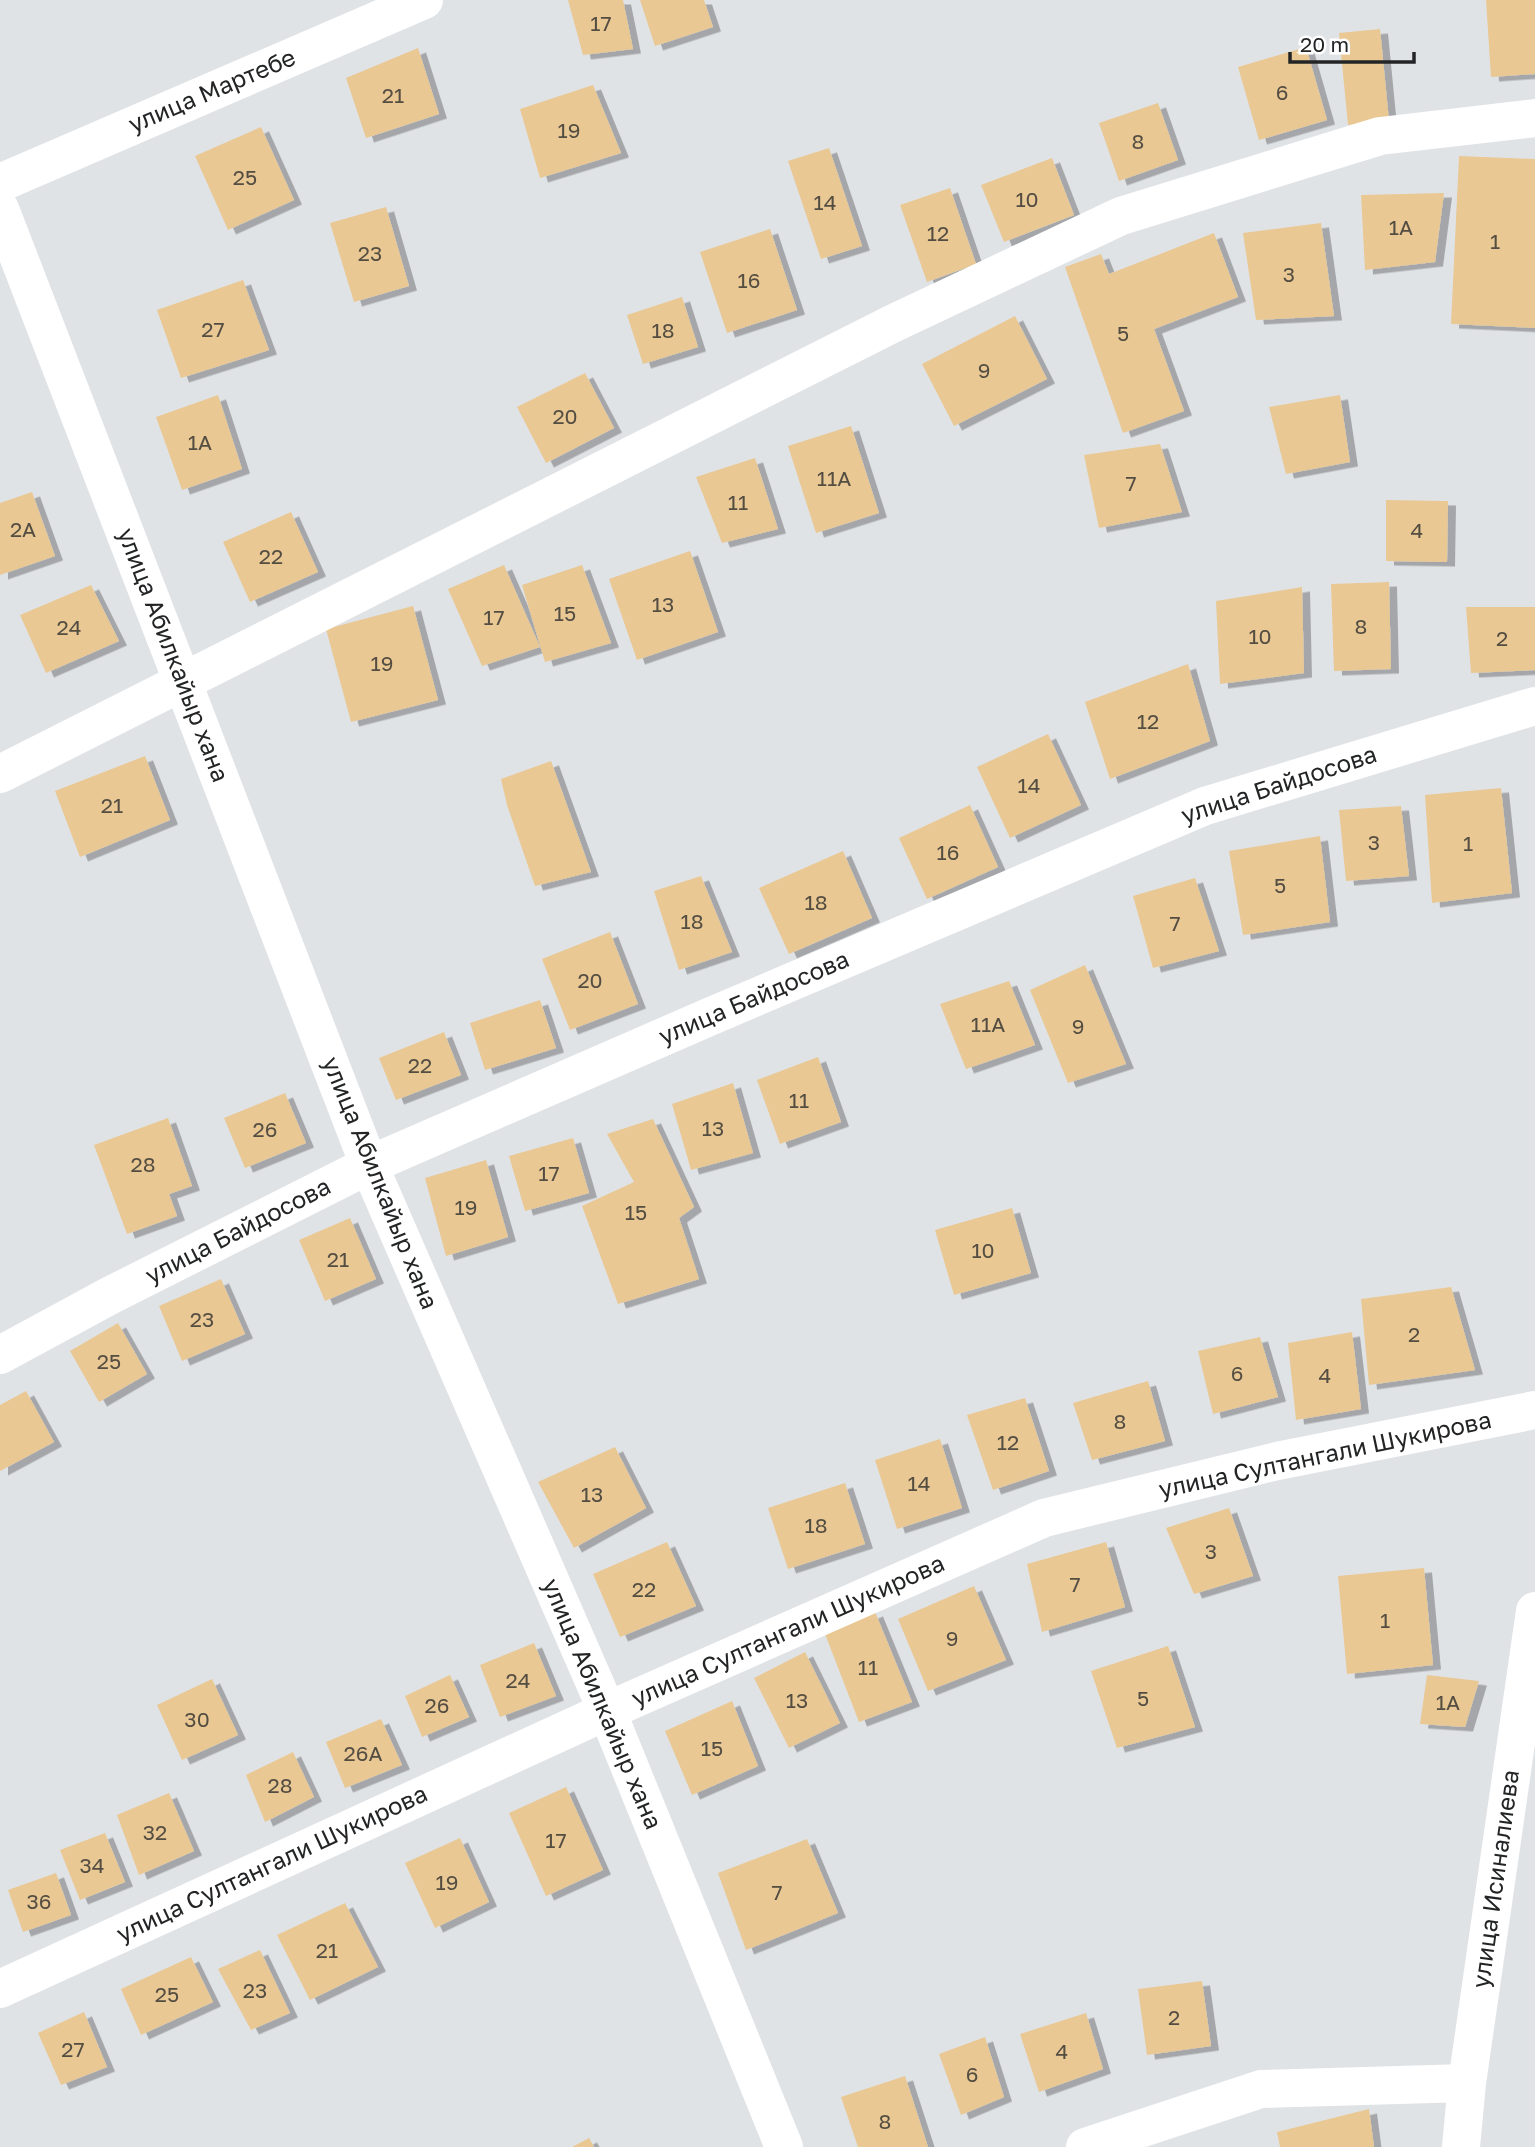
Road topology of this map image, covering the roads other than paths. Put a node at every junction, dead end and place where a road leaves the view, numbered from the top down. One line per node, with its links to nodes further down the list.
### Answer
1 (424, 0): 3 (street, улица Мартебе)
2 (1535, 118): 5 (street)
3 (0, 183)
4 (0, 209): 5 (street, улица Абилкайыр хана)
5 (184, 683): 7 (street); 8 (street, улица Абилкайыр хана)
6 (1535, 706): 8 (street, улица Байдосова)
7 (0, 774)
8 (369, 1166): 9 (street, улица Байдосова); 12 (street, улица Абилкайыр хана)
9 (0, 1355)
10 (1535, 1410): 12 (street, улица Султангали Шукирова)
11 (1535, 1611): 13 (street, улица Исиналиева)
12 (607, 1711): 14 (street, улица Султангали Шукирова); 16 (street, улица Абилкайыр хана)
13 (1526, 1732): 15 (street, улица Исиналиева)
14 (0, 1989)
15 (1467, 2083): 17 (street); 18 (street, улица Исиналиева)
16 (784, 2147)
17 (1085, 2147)
18 (1461, 2147)

